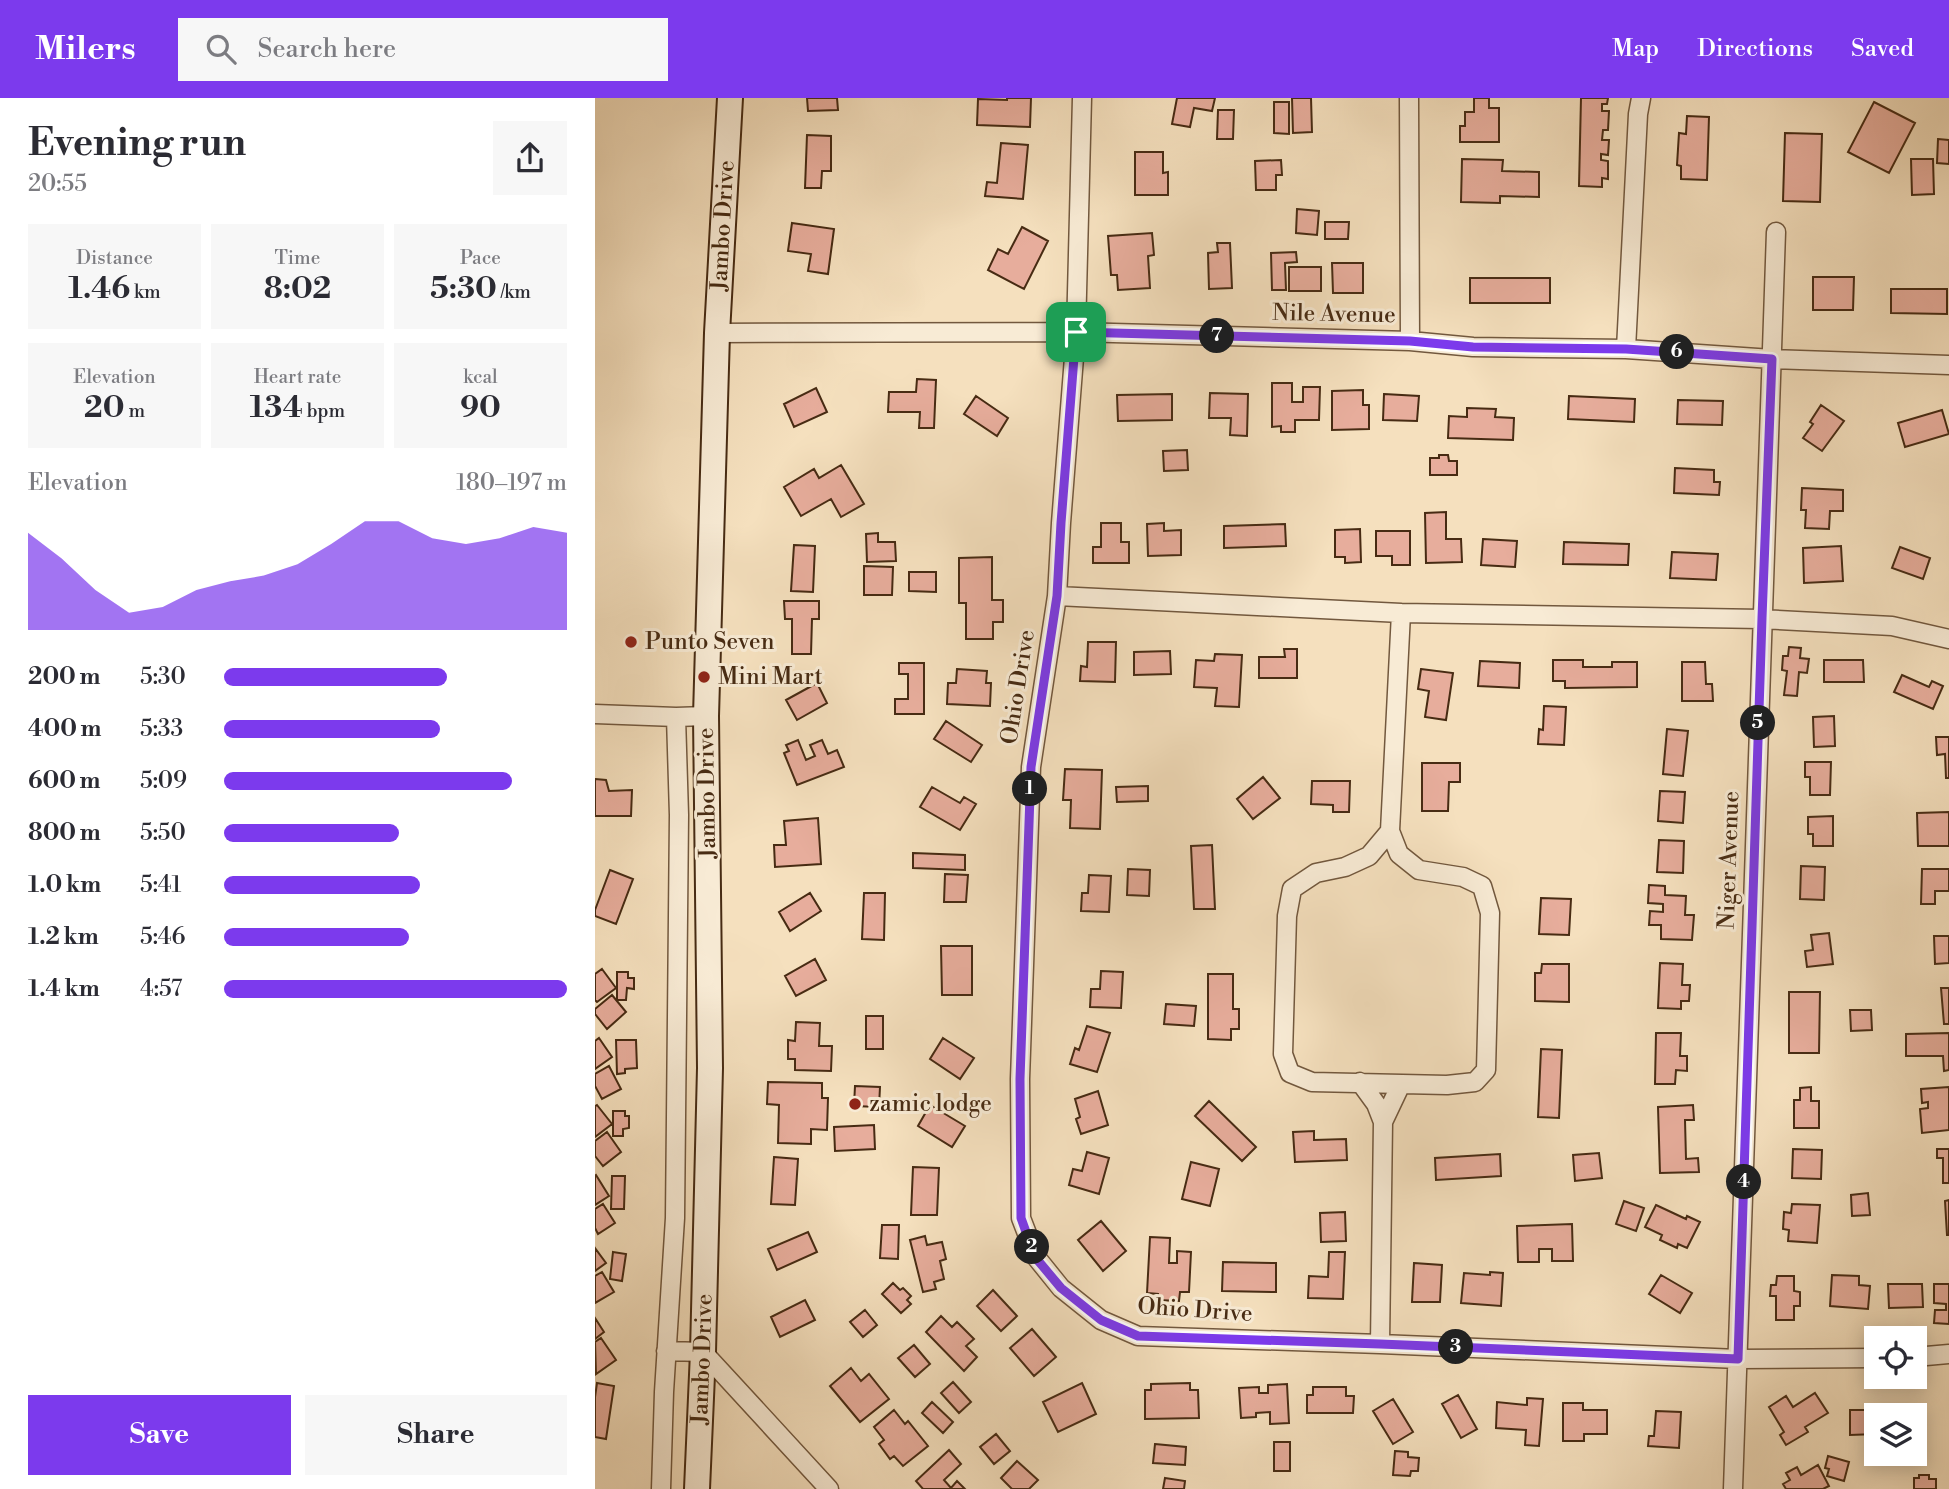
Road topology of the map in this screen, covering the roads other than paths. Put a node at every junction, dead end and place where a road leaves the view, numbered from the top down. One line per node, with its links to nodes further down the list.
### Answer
1 (730, 98): 7 (main road, Jambo Drive)
2 (1081, 98): 6 (street, Ohio Drive)
3 (1409, 98): 8 (street)
4 (1641, 98): 9 (street)
5 (1776, 232): 10 (street, Niger Avenue)
6 (1076, 332): 7 (street, Nile Avenue); 8 (street, Nile Avenue); 12 (street, Ohio Drive)
7 (717, 333): 17 (main road, Jambo Drive)
8 (1410, 341): 9 (street, Nile Avenue)
9 (1626, 349): 10 (street, Nile Avenue)
10 (1772, 359): 11 (street, Nile Avenue); 14 (street, Niger Avenue)
11 (1949, 365)
12 (1057, 596): 13 (street); 23 (street, Ohio Drive)
13 (1401, 613): 14 (street); 19 (street)
14 (1762, 618): 15 (street); 29 (street, Niger Avenue)
15 (1949, 639)
16 (595, 714): 18 (street)
17 (706, 716): 18 (street); 25 (main road, Jambo Drive)
18 (676, 717): 24 (street, Jambo Drive)
19 (1389, 831): 20 (street); 21 (street)
20 (1360, 1082): 21 (street); 22 (street)
21 (1401, 1084): 22 (street)
22 (1383, 1122): 23 (street)
23 (1380, 1344): 29 (street, Ohio Drive)
24 (666, 1351): 25 (street); 30 (street, Jambo Drive)
25 (703, 1352): 31 (main road, Jambo Drive); 32 (street)
26 (1949, 1354): 27 (street)
27 (1927, 1356)
28 (1864, 1358): 29 (street, Ohio Drive)
29 (1738, 1359): 33 (street, Niger Avenue)
30 (661, 1489)
31 (697, 1489)
32 (829, 1489)
33 (1733, 1489)

